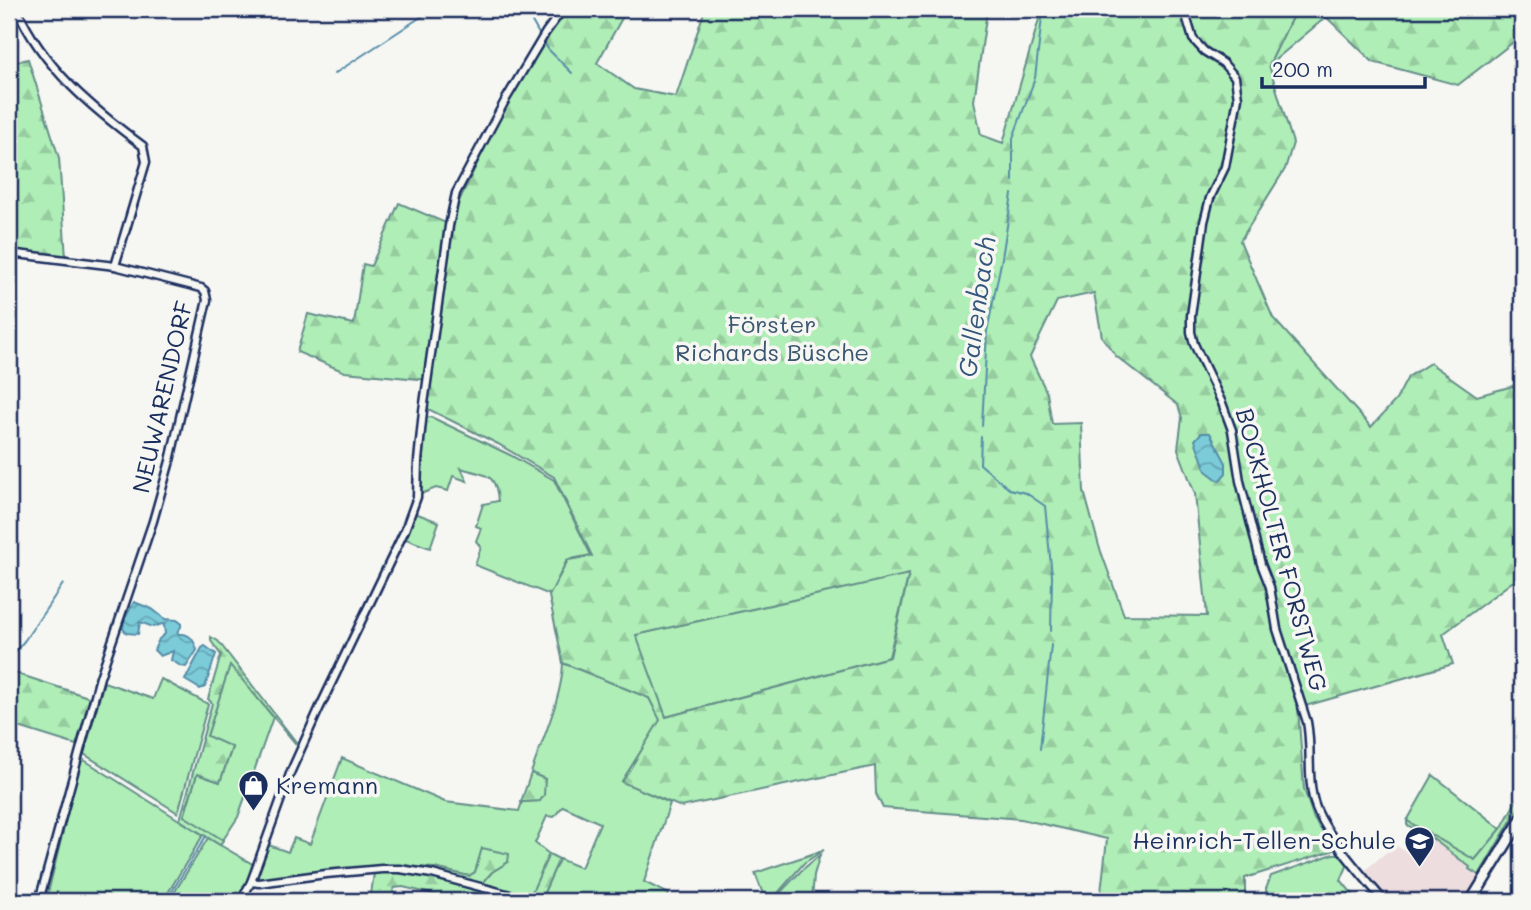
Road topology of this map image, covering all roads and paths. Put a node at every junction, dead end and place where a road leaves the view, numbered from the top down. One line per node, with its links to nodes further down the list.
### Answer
1 (17, 9): 5 (street)
2 (563, 9): 7 (street)
3 (1184, 9): 11 (street, BOCKHOLTER FORSTWEG)
4 (9, 253): 5 (street, NEUWARENDORF)
5 (115, 266): 8 (street, NEUWARENDORF)
6 (1522, 818): 12 (street)
7 (251, 882): 9 (street); 10 (street)
8 (39, 901)
9 (241, 901)
10 (532, 901)
11 (1384, 901)
12 (1471, 901)

